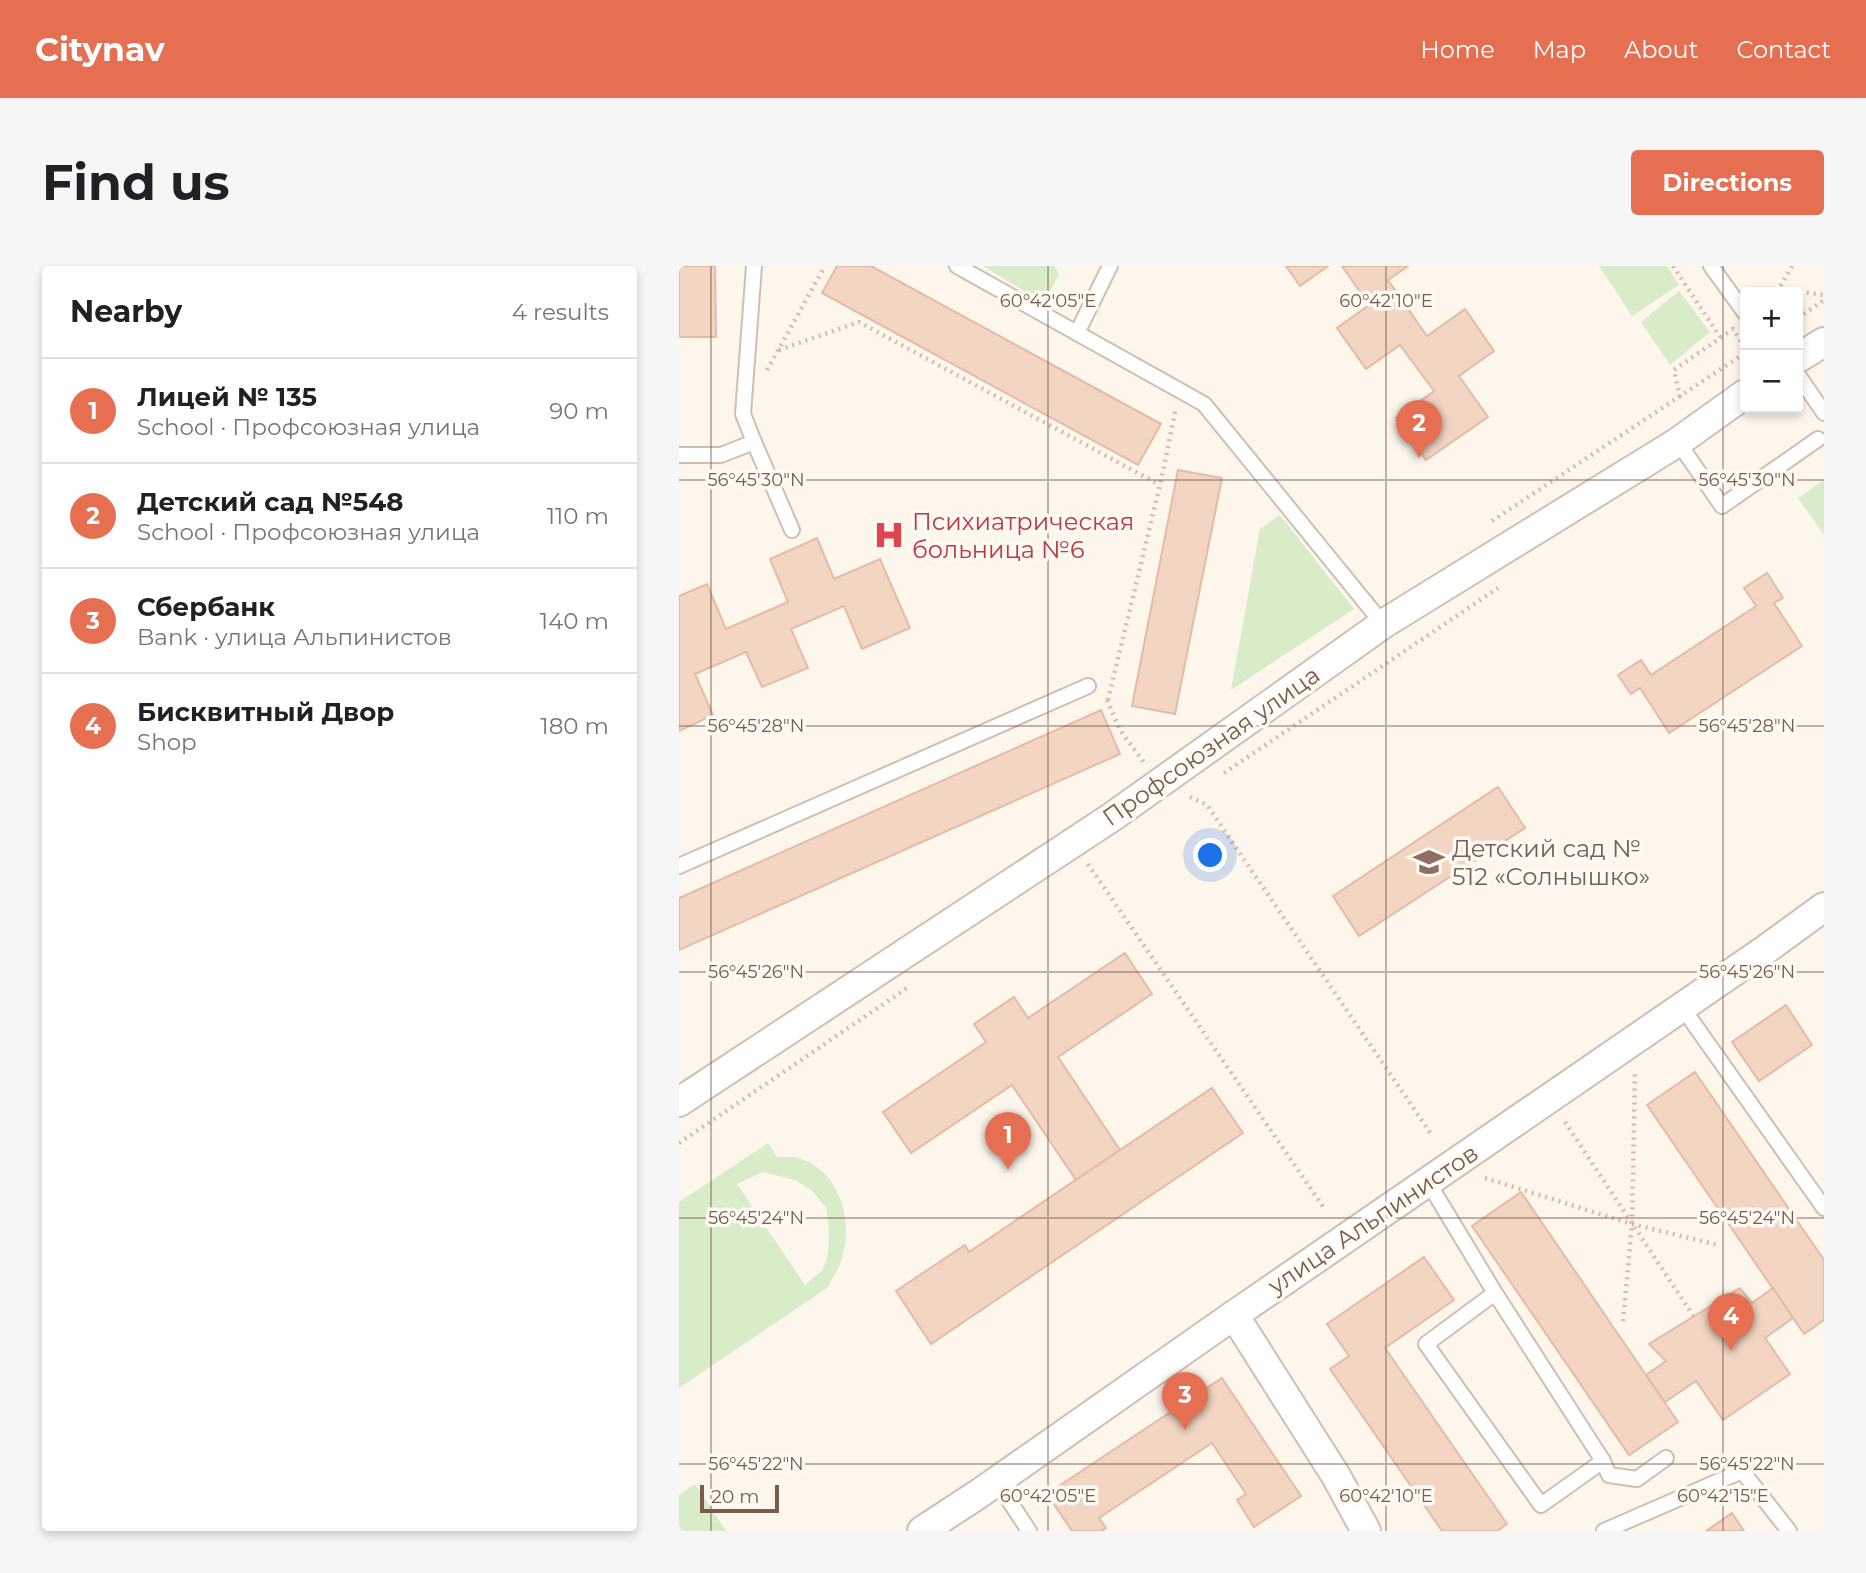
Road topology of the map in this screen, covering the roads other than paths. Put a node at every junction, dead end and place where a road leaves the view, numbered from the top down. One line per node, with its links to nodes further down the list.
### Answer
1 (754, 266): 13 (lane)
2 (957, 266): 6 (lane)
3 (1109, 266): 6 (lane)
4 (1711, 266): 5 (lane)
5 (1740, 306)
6 (1077, 333): 17 (lane)
7 (1824, 342): 8 (street)
8 (1803, 355)
9 (1803, 382): 11 (lane)
10 (1740, 398): 14 (street, Профсоюзная улица)
11 (1824, 413)
12 (1818, 439): 14 (lane)
13 (754, 442): 15 (lane); 16 (lane)
14 (1678, 442): 17 (street, Профсоюзная улица)
15 (679, 455)
16 (792, 530)
17 (1383, 624): 22 (street, Профсоюзная улица)
18 (1088, 686): 19 (lane)
19 (679, 866)
20 (1824, 907): 21 (street, улица Альпинистов)
21 (1682, 1007): 23 (street, улица Альпинистов); 24 (lane)
22 (679, 1102)
23 (1428, 1182): 25 (lane); 26 (street, улица Альпинистов)
24 (1824, 1208)
25 (1495, 1293): 28 (lane); 28 (lane)
26 (1234, 1315): 29 (street, улица Альпинистов); 32 (street)
27 (1666, 1458): 28 (lane)
28 (1603, 1461)
29 (997, 1482): 30 (street, улица Альпинистов); 31 (lane)
30 (922, 1531)
31 (1029, 1531)
32 (1366, 1531)
33 (1604, 1531): 34 (lane)
34 (1789, 1531)

